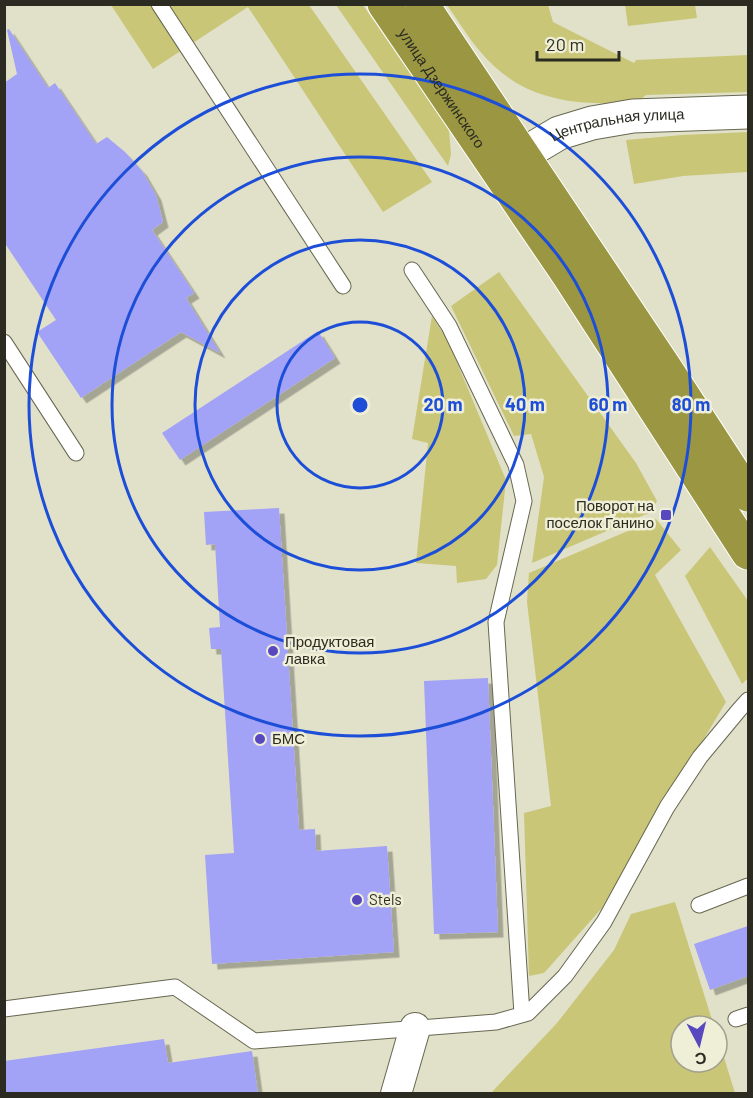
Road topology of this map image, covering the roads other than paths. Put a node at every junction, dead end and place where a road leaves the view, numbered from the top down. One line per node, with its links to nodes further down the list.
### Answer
1 (159, 4): 7 (lane)
2 (384, 4): 5 (highway, улица Дзержинского)
3 (422, 4): 5 (highway, улица Дзержинского)
4 (748, 112): 5 (street, Центральная улица)
5 (510, 164): 10 (highway); 11 (highway)
6 (412, 270): 16 (lane)
7 (343, 286)
8 (4, 342): 9 (lane)
9 (76, 453)
10 (748, 495)
11 (748, 553)
12 (748, 700): 16 (lane)
13 (748, 886): 14 (lane)
14 (699, 905)
15 (4, 1009): 17 (lane)
16 (522, 1014): 17 (lane)
17 (415, 1028): 18 (street)
18 (396, 1094)

